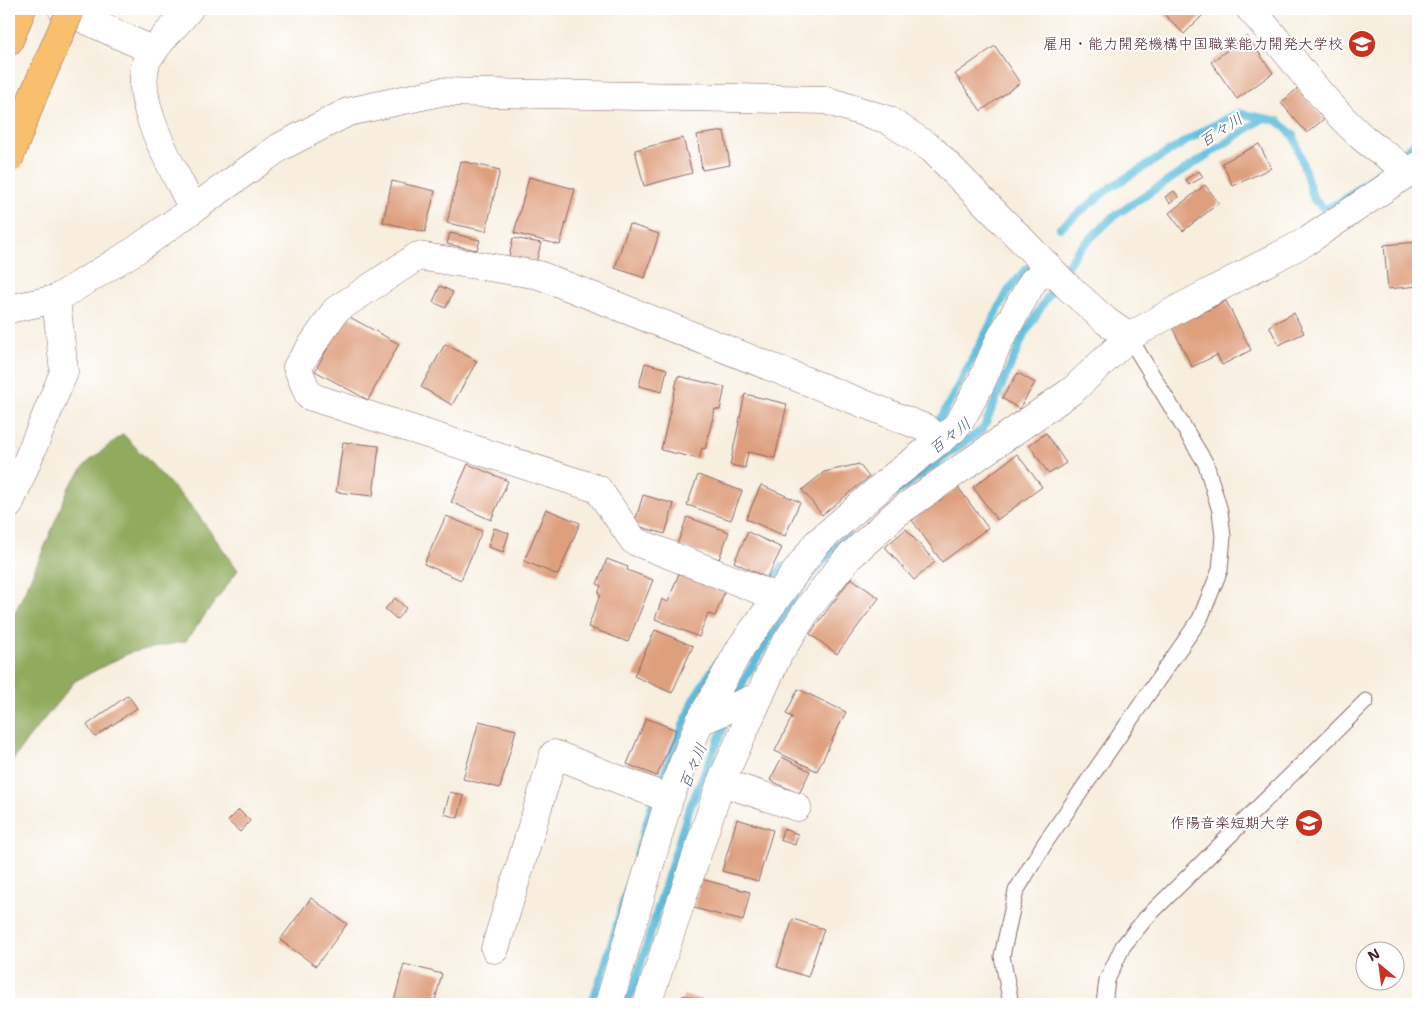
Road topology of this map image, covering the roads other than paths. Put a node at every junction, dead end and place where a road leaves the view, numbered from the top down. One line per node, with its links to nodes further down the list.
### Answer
1 (22, 9): 6 (highway)
2 (62, 9): 7 (street)
3 (71, 9): 8 (highway, bridge)
4 (189, 9): 7 (street)
5 (1250, 9): 9 (street)
6 (9, 41)
7 (154, 51): 10 (street)
8 (9, 159)
9 (1408, 168): 14 (street)
10 (193, 209): 11 (street); 12 (street)
11 (1056, 274): 14 (street); 15 (street)
12 (56, 299): 13 (street); 16 (street)
13 (9, 309)
14 (1129, 337): 15 (street); 27 (lane)
15 (950, 440): 17 (street); 17 (street); 18 (street)
16 (9, 505)
17 (769, 594): 20 (street)
18 (756, 698): 20 (street); 21 (street)
19 (1366, 701): 28 (lane)
20 (706, 718): 22 (street)
21 (721, 782): 23 (street); 26 (street)
22 (660, 796): 24 (street); 25 (street)
23 (797, 807)
24 (495, 949)
25 (615, 1002)
26 (647, 1004)
27 (1011, 1004)
28 (1104, 1004)

